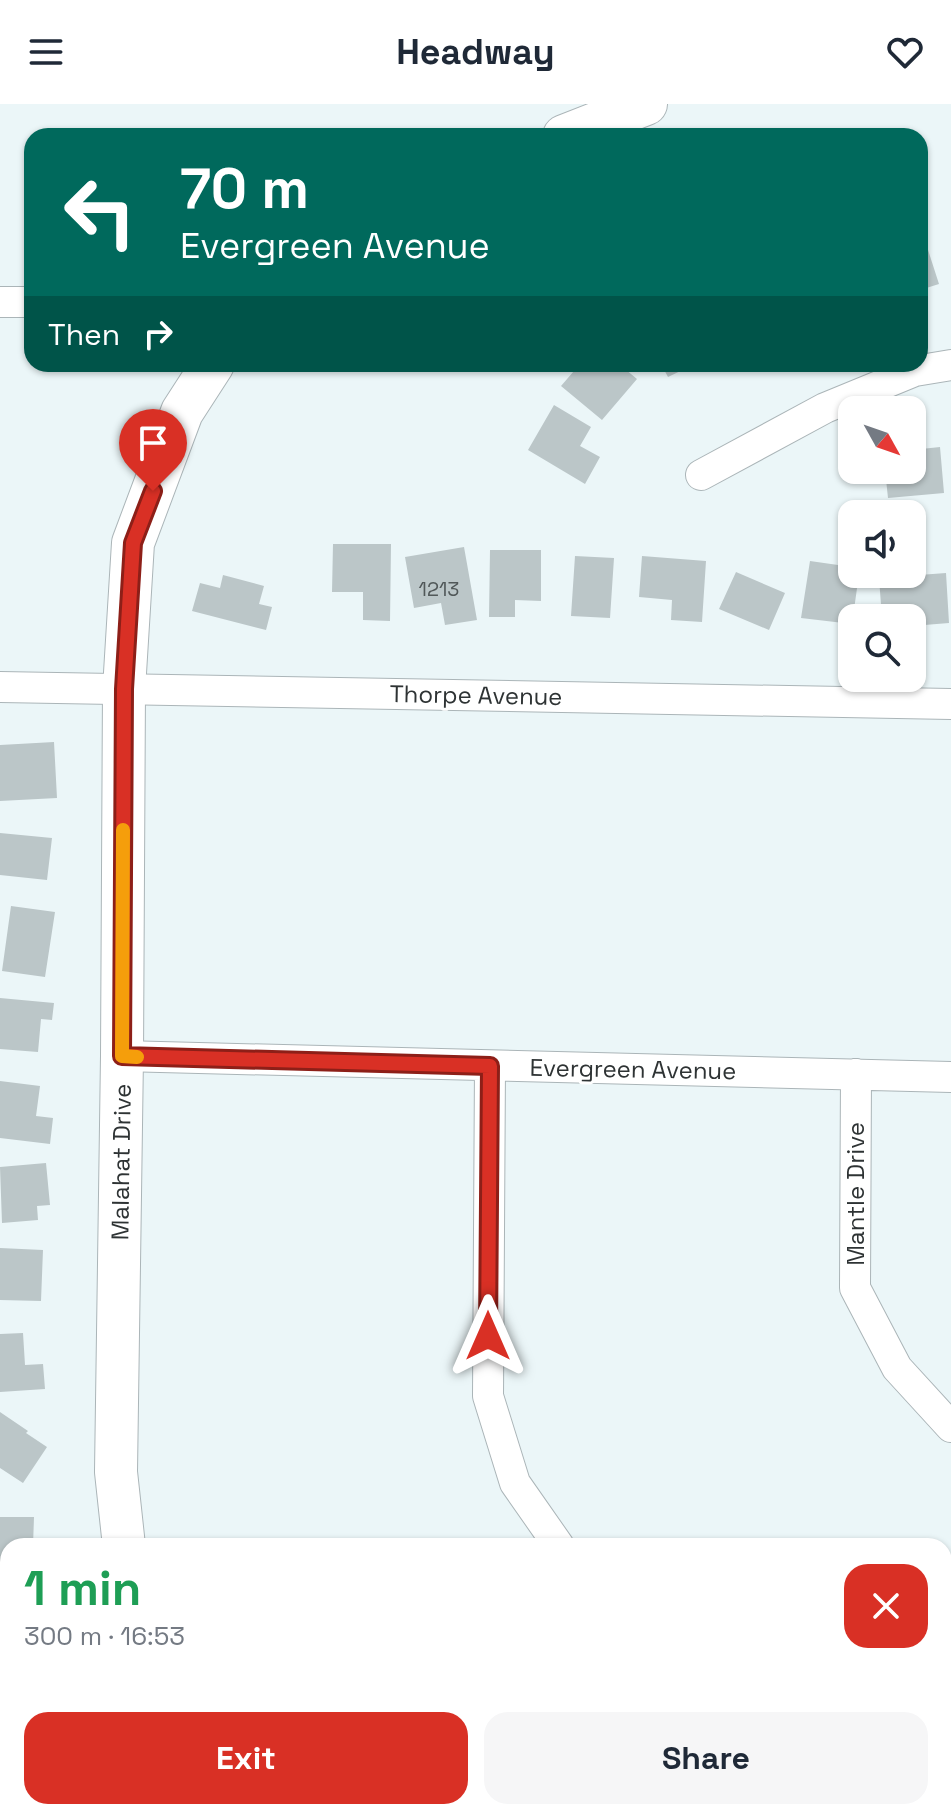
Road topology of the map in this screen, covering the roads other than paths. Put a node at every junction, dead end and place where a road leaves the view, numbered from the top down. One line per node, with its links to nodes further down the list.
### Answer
1 (646, 104): 2 (street)
2 (584, 128)
3 (0, 302): 4 (street)
4 (24, 302)
5 (951, 365): 6 (street)
6 (928, 369)
7 (208, 372): 11 (street, Malahat Drive)
8 (913, 372): 9 (street)
9 (701, 475)
10 (0, 687): 11 (street, Thorpe Avenue)
11 (124, 689): 12 (street, Thorpe Avenue); 13 (street, Malahat Drive)
12 (951, 704)
13 (122, 1056): 14 (street, Evergreen Avenue); 18 (street, Malahat Drive)
14 (490, 1066): 15 (street, Evergreen Avenue); 19 (street)
15 (856, 1074): 16 (street, Evergreen Avenue); 17 (street, Mantle Drive)
16 (951, 1077)
17 (951, 1427)
18 (123, 1538)
19 (553, 1538)

